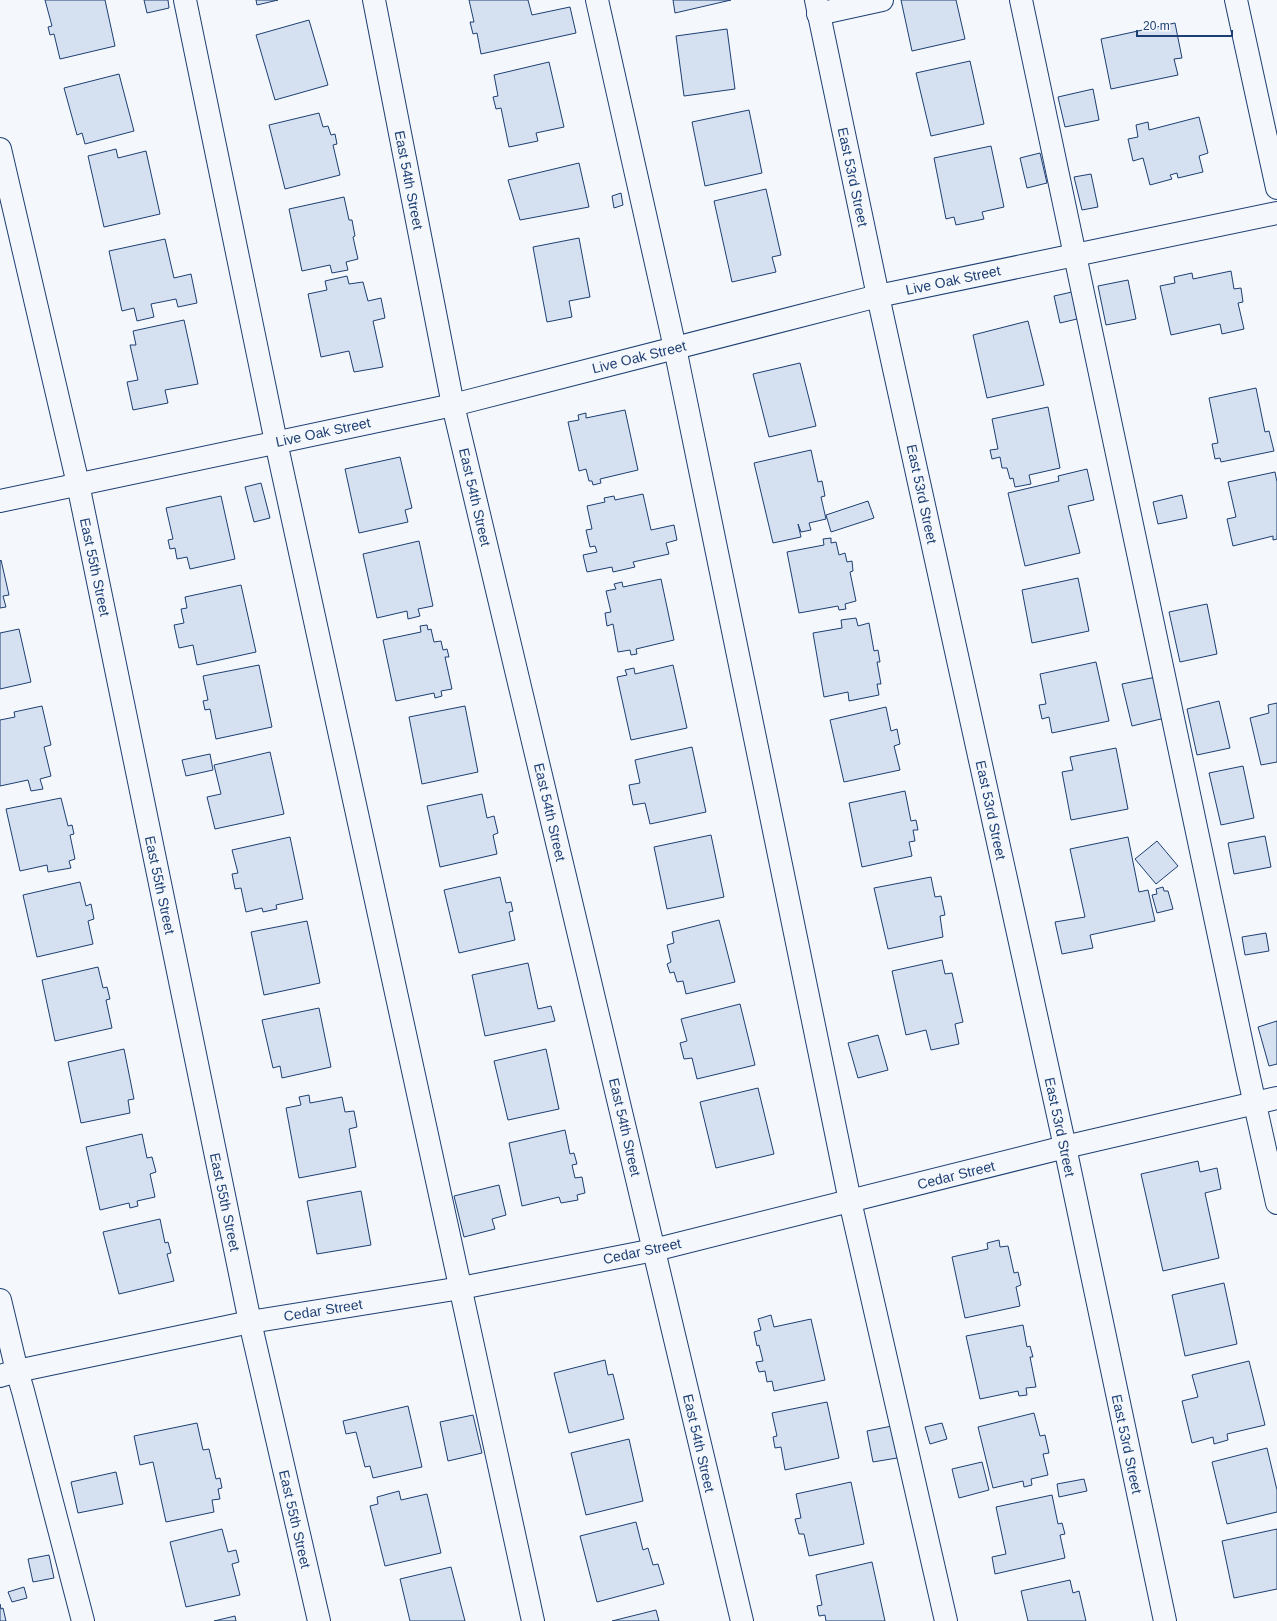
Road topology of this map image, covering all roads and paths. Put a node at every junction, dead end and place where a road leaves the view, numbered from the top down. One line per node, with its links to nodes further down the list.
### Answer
1 (185, 0): 15 (street)
2 (374, 0): 14 (street, East 54th Street)
3 (597, 0): 13 (street)
4 (882, 0): 7 (street)
5 (1021, 0): 11 (street)
6 (1236, 0): 9 (street)
7 (817, 7): 12 (street, East 53rd Street)
8 (0, 149): 16 (street, East 55th Street)
9 (1277, 188)
10 (1277, 213): 11 (street, Live Oak Street)
11 (1075, 255): 12 (street, Live Oak Street); 19 (street)
12 (878, 296): 13 (street, Live Oak Street); 20 (street, East 53rd Street)
13 (675, 348): 14 (street, Live Oak Street); 21 (street)
14 (453, 405): 15 (street, Live Oak Street); 23 (street, East 54th Street)
15 (276, 442): 16 (street, Live Oak Street); 24 (street)
16 (78, 484): 17 (street, Live Oak Street); 26 (street, East 55th Street)
17 (0, 501)
18 (1277, 1098): 19 (street, Cedar Street)
19 (1254, 1103): 20 (street, Cedar Street); 22 (street)
20 (1065, 1147): 21 (street, Cedar Street); 33 (street, East 53rd Street)
21 (850, 1201): 23 (street, Cedar Street); 32 (street)
22 (1277, 1203)
23 (654, 1250): 24 (street, Cedar Street); 31 (street, East 54th Street)
24 (461, 1288): 26 (street, Cedar Street); 30 (street)
25 (0, 1300): 27 (street)
26 (250, 1322): 27 (street, Cedar Street); 29 (street, East 55th Street)
27 (8, 1373): 28 (street)
28 (83, 1621)
29 (319, 1621)
30 (532, 1621)
31 (742, 1621)
32 (946, 1621)
33 (1165, 1621)

